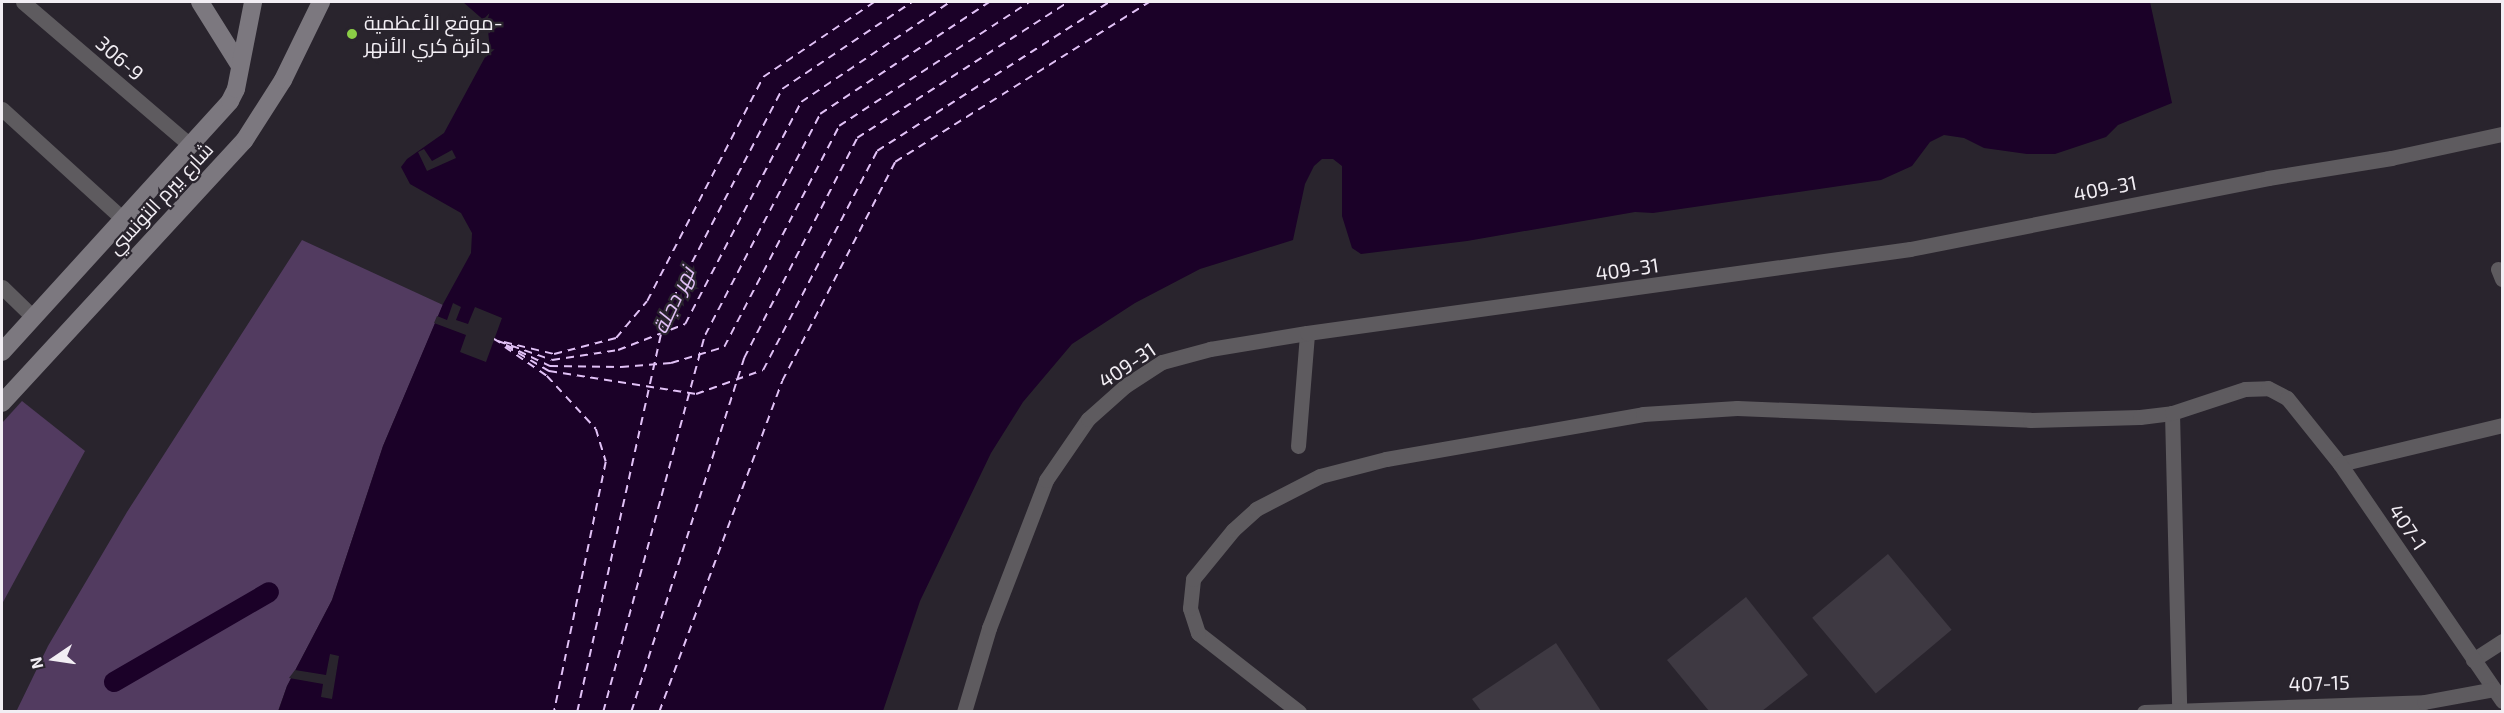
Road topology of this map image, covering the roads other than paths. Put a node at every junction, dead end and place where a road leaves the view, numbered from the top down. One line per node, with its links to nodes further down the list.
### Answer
1 (23, 2): 8 (street, 306-9)
2 (200, 2): 5 (street)
3 (253, 2): 5 (street, شارع بيرم التونسي)
4 (321, 2): 14 (street, شارع بيرم التونسي)
5 (240, 66): 8 (street, شارع بيرم التونسي)
6 (2, 109): 9 (street)
7 (2502, 134): 12 (street, 409-31)
8 (190, 146): 9 (street, شارع بيرم التونسي)
9 (123, 219): 11 (street, شارع بيرم التونسي)
10 (2, 287): 11 (street)
11 (33, 318): 13 (street, شارع بيرم التونسي)
12 (1307, 333): 17 (street); 24 (street, 409-31)
13 (2, 352)
14 (2, 403)
15 (2172, 413): 18 (street, 407-1); 23 (street); 25 (street)
16 (2502, 424): 18 (street)
17 (1298, 446)
18 (2340, 464): 20 (street, 407-1)
19 (2502, 641): 20 (street)
20 (2473, 660): 21 (street, 407-1)
21 (2498, 695): 22 (street, 407-15)
22 (2420, 706): 23 (street, 407-15)
23 (2179, 708): 26 (street, 407-15)
24 (964, 711)
25 (1299, 711)
26 (2144, 711)

